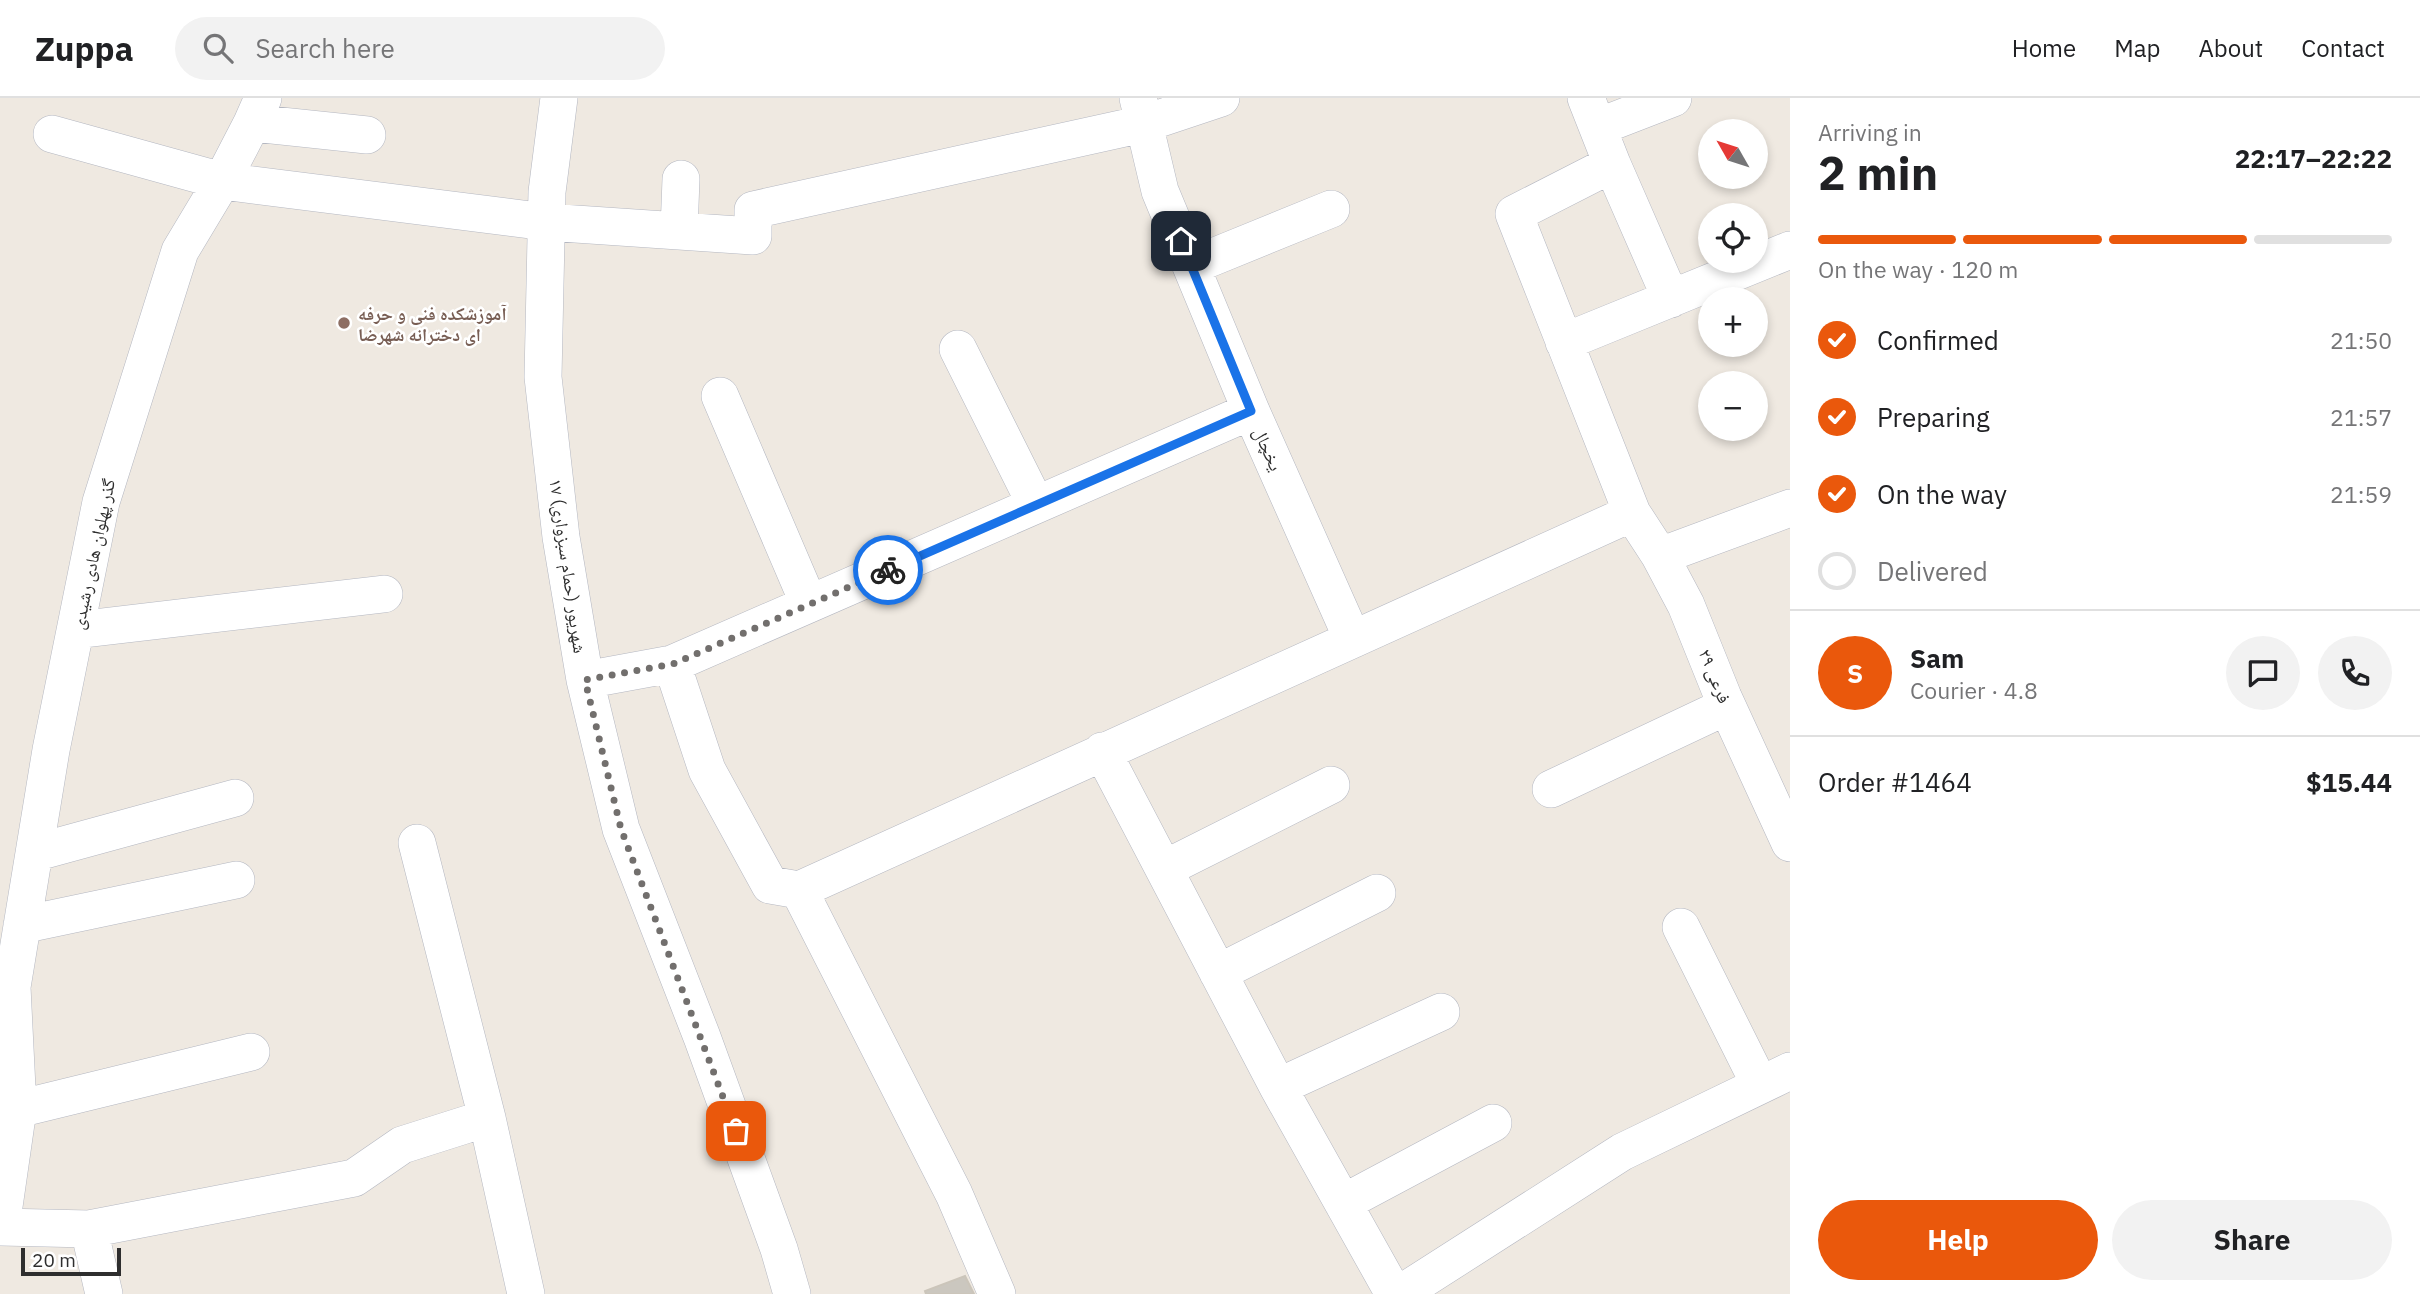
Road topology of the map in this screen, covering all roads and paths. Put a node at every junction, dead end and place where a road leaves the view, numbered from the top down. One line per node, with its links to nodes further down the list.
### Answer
1 (559, 98): 13 (street, ۱۷ شهریور (حمام سبزواری))
2 (1221, 98): 5 (street)
3 (1673, 98): 6 (street)
4 (257, 111): 8 (street); 11 (street, گذر پهلوان هادی رشیدی)
5 (1141, 111): 14 (street); 16 (street, یخچال)
6 (1592, 113): 9 (street)
7 (52, 134): 11 (street)
8 (367, 135)
9 (1612, 164): 17 (street); 18 (street, فرعی ۲۹)
10 (681, 179): 14 (street)
11 (222, 181): 13 (street); 28 (street, گذر پهلوان هادی رشیدی)
12 (1331, 209): 16 (street)
13 (546, 222): 14 (street); 31 (street, ۱۷ شهریور (حمام سبزواری))
14 (679, 231)
15 (1790, 250): 17 (street)
16 (1191, 266): 21 (street, یخچال)
17 (1671, 299): 18 (street)
18 (1564, 342): 24 (street, فرعی ۲۹)
19 (958, 349): 22 (street)
20 (720, 396): 27 (street)
21 (1251, 411): 22 (street); 29 (street, یخچال)
22 (1036, 505): 27 (street)
23 (1790, 508): 25 (street)
24 (1632, 513): 25 (street, فرعی ۲۹); 29 (street)
25 (1660, 556): 32 (street, فرعی ۲۹)
26 (384, 594): 28 (street)
27 (809, 604): 30 (street)
28 (76, 630): 39 (street, گذر پهلوان هادی رشیدی)
29 (1352, 638): 33 (street)
30 (673, 664): 31 (street); 42 (street)
31 (585, 680): 59 (street, ۱۷ شهریور (حمام سبزواری))
32 (1727, 706): 35 (street); 38 (street, فرعی ۲۹)
33 (1102, 751): 40 (street); 42 (street)
34 (1331, 785): 40 (street)
35 (1551, 789)
36 (235, 798): 39 (street)
37 (416, 843): 52 (street)
38 (1790, 843)
39 (34, 853): 44 (street, گذر پهلوان هادی رشیدی)
40 (1164, 869): 46 (street)
41 (236, 880): 44 (street)
42 (799, 890): 60 (street)
43 (1377, 893): 46 (street)
44 (22, 925): 51 (street, گذر پهلوان هادی رشیدی)
45 (1681, 928): 49 (street)
46 (1218, 973): 50 (street)
47 (1441, 1012): 50 (street)
48 (251, 1052): 51 (street)
49 (1775, 1078): 62 (street)
50 (1278, 1087): 54 (street)
51 (18, 1109): 55 (street, گذر پهلوان هادی رشیدی)
52 (487, 1118): 56 (street); 58 (street)
53 (1493, 1123): 54 (street)
54 (1343, 1203): 61 (street)
55 (1, 1227): 56 (street)
56 (89, 1229): 57 (street)
57 (104, 1294)
58 (526, 1294)
59 (792, 1294)
60 (997, 1294)
61 (1394, 1294)
62 (1400, 1294)

